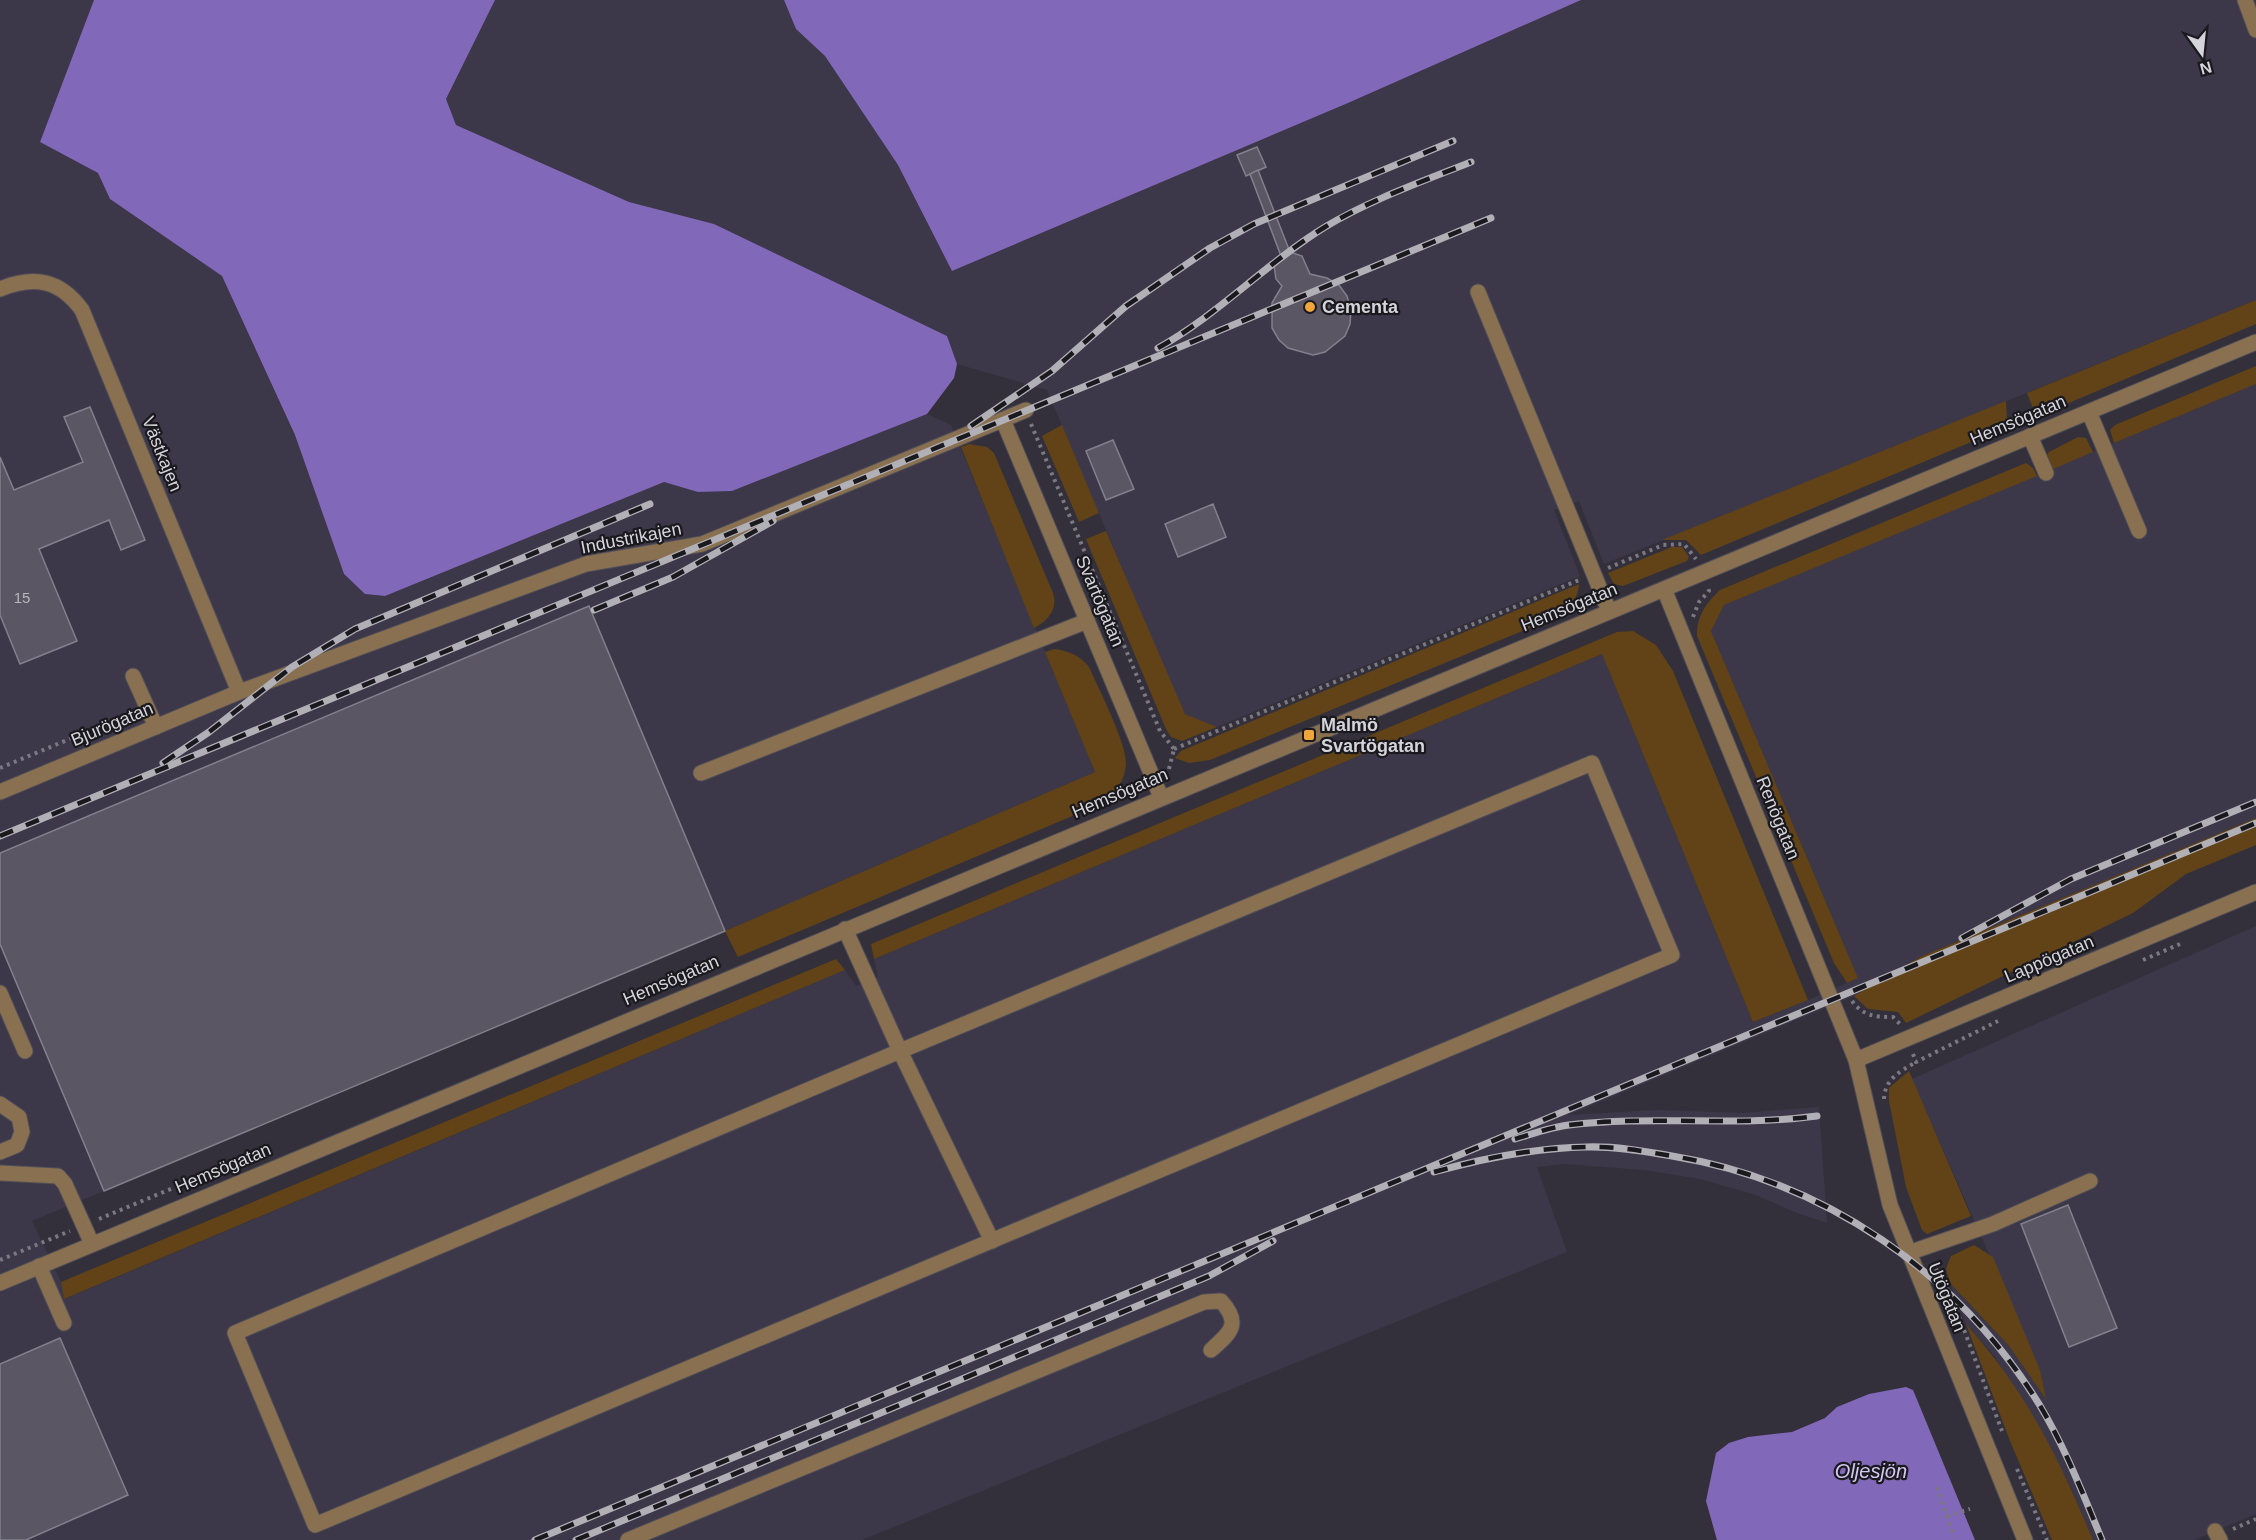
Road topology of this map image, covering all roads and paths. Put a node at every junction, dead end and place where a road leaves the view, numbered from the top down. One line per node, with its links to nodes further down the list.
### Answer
1 (2245, 0): 2 (street)
2 (2256, 30)
3 (4, 288): 19 (street, Västkajen)
4 (1478, 292): 12 (street)
5 (2256, 342): 7 (street, Hemsögatan)
6 (1026, 410): 8 (street, Industrikajen); 12 (path)
7 (2089, 412): 9 (street, Hemsögatan); 11 (street)
8 (1003, 420): 16 (street, Svartögatan); 19 (street, Industrikajen)
9 (2030, 436): 10 (street); 13 (street, Hemsögatan)
10 (2046, 472)
11 (2139, 531)
12 (1594, 574): 13 (path); 15 (street)
13 (1702, 574): 14 (street, Hemsögatan); 17 (path)
14 (1664, 590): 15 (street, Hemsögatan); 36 (street, Renögatan)
15 (1609, 611): 25 (street, Hemsögatan)
16 (1087, 621): 23 (street); 25 (street, Svartögatan)
17 (1691, 624)
18 (133, 676): 20 (street)
19 (239, 692): 21 (street, Bjurögatan)
20 (147, 707): 21 (street); 22 (path)
21 (156, 727): 24 (street, Bjurögatan)
22 (0, 768)
23 (701, 773)
24 (0, 792)
25 (1161, 797): 27 (street, Hemsögatan)
26 (2256, 892): 33 (street, Lappögatan)
27 (845, 929): 35 (street); 46 (street, Hemsögatan)
28 (2183, 942): 29 (path)
29 (2139, 962)
30 (0, 993): 34 (street)
31 (1846, 993): 33 (path)
32 (2009, 1016): 37 (path)
33 (1907, 1040): 36 (street, Lappögatan); 37 (path)
34 (24, 1051)
35 (900, 1051): 45 (street); 45 (street); 45 (street)
36 (1856, 1060): 48 (street, Utögatan)
37 (1916, 1062): 39 (path)
38 (0, 1104): 41 (street)
39 (1886, 1108)
40 (264, 1150): 44 (path)
41 (0, 1152)
42 (0, 1173): 44 (street)
43 (2090, 1181): 47 (street)
44 (83, 1226): 46 (street); 49 (path)
45 (992, 1241)
46 (92, 1244): 50 (street, Hemsögatan)
47 (1924, 1248): 48 (street); 54 (path)
48 (1908, 1253): 61 (street, Utögatan)
49 (0, 1260)
50 (39, 1266): 51 (street, Hemsögatan); 52 (street)
51 (0, 1283)
52 (64, 1323)
53 (1211, 1350): 60 (street)
54 (2002, 1432)
55 (2015, 1464): 62 (path)
56 (1937, 1487): 58 (path)
57 (1970, 1509): 58 (path)
58 (1947, 1515): 59 (path)
59 (1954, 1538)
60 (627, 1540)
61 (2025, 1540)
62 (2047, 1540)

